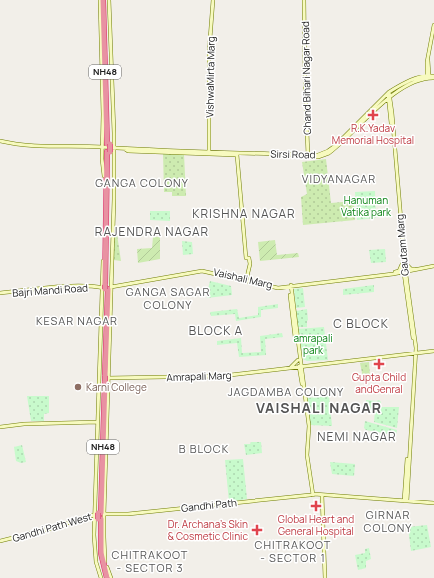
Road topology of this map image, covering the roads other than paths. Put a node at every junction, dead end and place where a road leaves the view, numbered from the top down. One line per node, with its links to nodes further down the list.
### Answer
1 (100, 0): 14 (street)
2 (106, 0): 14 (highway, NH48)
3 (212, 0): 15 (street, VishwaMirta Marg)
4 (303, 0): 17 (street, Chand Bihari Nagar Road)
5 (434, 25): 6 (street)
6 (428, 70): 7 (street); 8 (street); 9 (street)
7 (434, 76): 9 (street, Sirsi Road)
8 (420, 77): 9 (street, Sirsi Road); 10 (street, Sirsi Road)
9 (428, 77): 10 (street, Sirsi Road)
10 (389, 95): 17 (street, Sirsi Road); 18 (street, Gautam Marg)
11 (0, 141): 12 (street, Sirsi Road)
12 (97, 147): 14 (street, Sirsi Road); 14 (street)
13 (121, 148): 14 (street, Sirsi Road); 14 (street); 15 (street, Sirsi Road)
14 (108, 150): 26 (highway, NH48); 26 (street)
15 (208, 153): 16 (street, Sirsi Road); 17 (street, Sirsi Road)
16 (236, 155): 17 (street, Sirsi Road); 24 (street)
17 (307, 156)
18 (404, 262): 20 (street); 21 (street, Gautam Marg); 22 (street)
19 (434, 266): 20 (street, Vaishali Marg)
20 (414, 270): 21 (street, Vaishali Marg); 23 (street)
21 (405, 272): 22 (street, Vaishali Marg); 23 (street, Gautam Marg)
22 (395, 273): 23 (street); 25 (street, Vaishali Marg)
23 (406, 278): 27 (street, Gautam Marg)
24 (246, 280): 25 (street, Vaishali Marg); 26 (street, Vaishali Marg)
25 (290, 286): 31 (street)
26 (106, 287): 28 (street, Bajri Mandi Road); 36 (highway, NH48)
27 (408, 293): 30 (street, Gautam Marg); 30 (street, Gautam Marg)
28 (0, 294)
29 (434, 351): 30 (street); 30 (street)
30 (415, 353): 32 (street); 41 (street); 41 (street)
31 (300, 360): 32 (street); 33 (street); 34 (street)
32 (310, 366): 33 (street, Amrapali Marg); 35 (street)
33 (300, 367): 34 (street, Amrapali Marg); 35 (street)
34 (290, 368): 35 (street); 36 (street, Amrapali Marg)
35 (301, 374): 39 (street)
36 (104, 379): 37 (street); 43 (highway, NH48)
37 (98, 422): 38 (street); 43 (street)
38 (0, 427)
39 (313, 493): 40 (street, Gandhi Path); 43 (street, Gandhi Path)
40 (321, 495): 41 (street, Gandhi Path); 50 (street)
41 (406, 499): 42 (street, Gandhi Path)
42 (434, 503)
43 (100, 515): 44 (street, Gandhi Path West); 44 (street); 46 (street); 47 (highway, NH48); 48 (highway, NH48); 49 (street)
44 (28, 535): 45 (street, Gandhi Path West)
45 (0, 542)
46 (101, 578)
47 (104, 578)
48 (107, 578)
49 (111, 578)
50 (325, 578)

